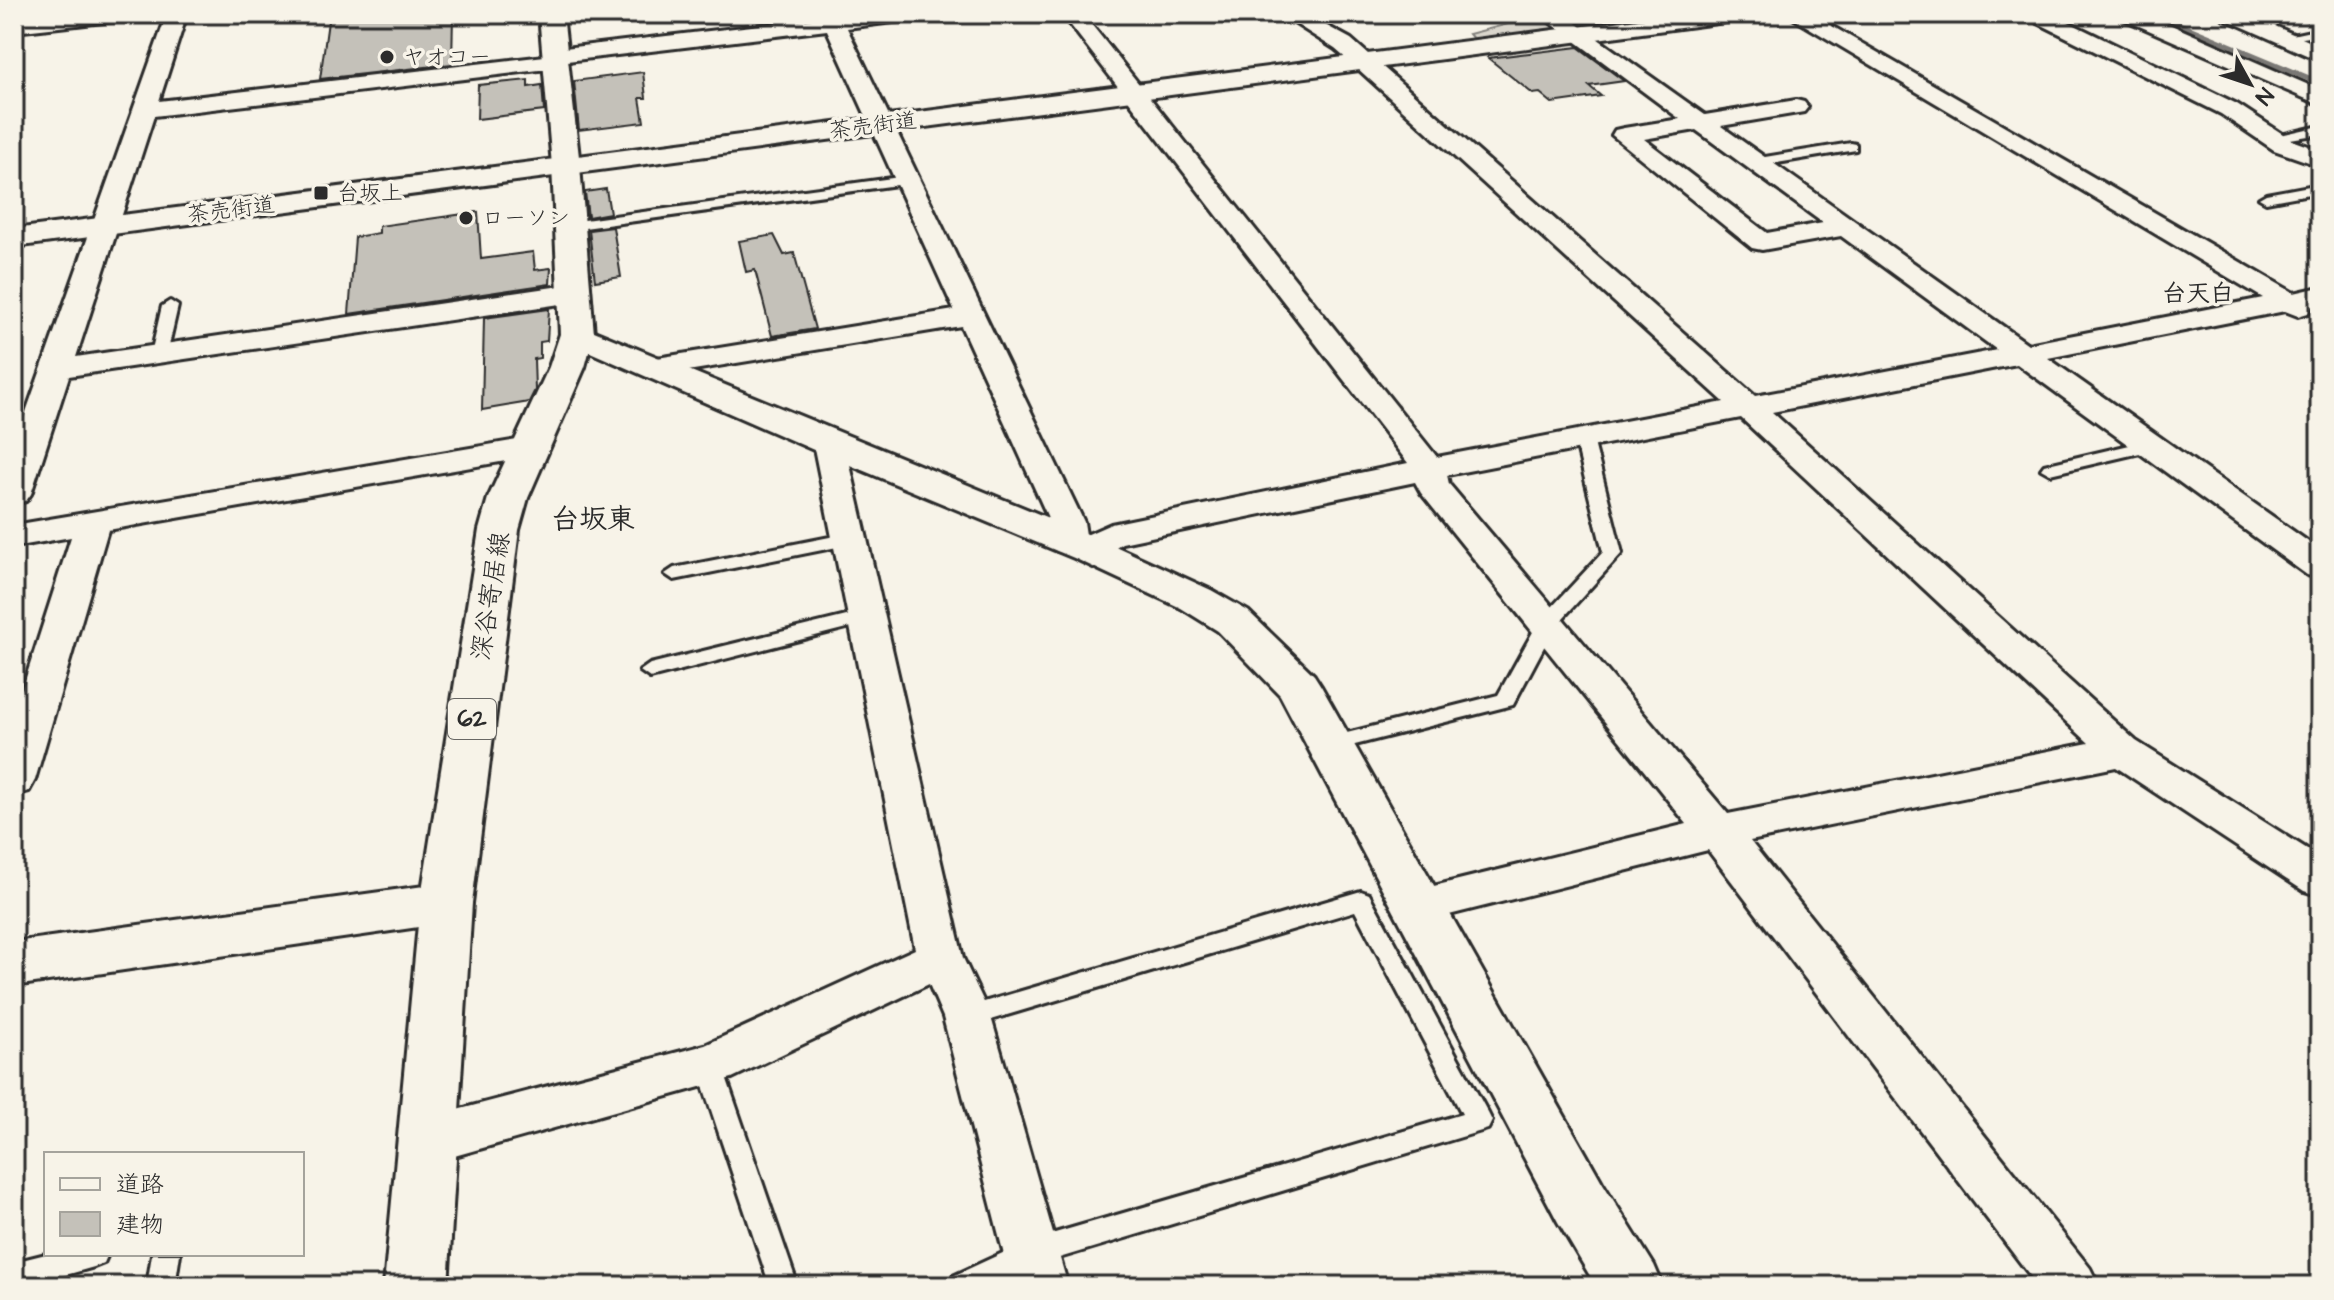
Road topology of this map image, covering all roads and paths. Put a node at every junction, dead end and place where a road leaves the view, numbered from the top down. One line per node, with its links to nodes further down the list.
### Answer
1 (113, 14): 16 (street)
2 (177, 14): 26 (street)
3 (551, 14): 21 (street, 深谷寄居線 / 62)
4 (908, 14): 15 (street)
5 (1072, 14): 23 (street)
6 (1290, 14): 22 (street)
7 (1549, 14): 18 (street)
8 (1733, 14): 18 (street, 茶売街道)
9 (1796, 14): 43 (street)
10 (2035, 14): 30 (street)
11 (2128, 14): 24 (street)
12 (2230, 14): 19 (street)
13 (2311, 14): 14 (street)
14 (2320, 18)
15 (832, 19): 21 (street); 28 (street)
16 (14, 25)
17 (2320, 32): 19 (lane)
18 (1578, 35): 22 (street, 茶売街道); 27 (street)
19 (2284, 38): 20 (street)
20 (2320, 54)
21 (556, 58): 26 (street); 34 (street, 深谷寄居線 / 62)
22 (1364, 62): 23 (street, 茶売街道); 52 (street)
23 (1132, 92): 28 (street, 茶売街道); 57 (street)
24 (2320, 98)
25 (1796, 107): 27 (street)
26 (145, 110): 38 (street)
27 (1702, 122): 33 (street); 40 (street)
28 (881, 125): 34 (street, 茶売街道); 35 (street)
29 (2320, 130): 30 (lane)
30 (2273, 138): 32 (street)
31 (1851, 147): 33 (lane)
32 (2320, 159)
33 (1759, 162): 40 (street)
34 (566, 166): 38 (street, 茶売街道); 39 (street, 深谷寄居線 / 62)
35 (907, 180): 39 (lane); 46 (street)
36 (2320, 188): 37 (lane)
37 (2266, 198)
38 (105, 226): 41 (street, 茶売街道); 51 (street)
39 (570, 226): 45 (street, 深谷寄居線 / 62)
40 (1848, 227): 49 (street)
41 (14, 238)
42 (2320, 296): 43 (street)
43 (2289, 302): 47 (street); 49 (street)
44 (170, 306): 48 (lane)
45 (576, 313): 48 (street); 50 (street); 56 (street, 深谷寄居線 / 62)
46 (970, 316): 50 (street); 63 (street)
47 (2320, 320)
48 (159, 354): 51 (street)
49 (2025, 354): 52 (street); 55 (street)
50 (657, 367): 54 (street)
51 (56, 369): 59 (street)
52 (1748, 407): 53 (street); 70 (street)
53 (1584, 439): 57 (street); 67 (lane)
54 (829, 443): 62 (street); 63 (street)
55 (2151, 445): 58 (lane); 64 (street)
56 (529, 448): 60 (street); 74 (street, 深谷寄居線 / 62)
57 (1429, 469): 63 (street); 67 (street)
58 (2050, 469)
59 (14, 494)
60 (93, 523): 61 (street); 71 (street)
61 (14, 536)
62 (850, 539): 65 (lane); 66 (street)
63 (1078, 546): 69 (street)
64 (2320, 567)
65 (674, 574)
66 (867, 617): 68 (lane); 76 (street)
67 (1546, 625): 69 (lane); 72 (street)
68 (650, 671)
69 (1331, 744): 75 (street)
70 (2122, 751): 72 (street); 73 (street)
71 (14, 780)
72 (1718, 832): 75 (street); 90 (street)
73 (2320, 879)
74 (446, 903): 77 (street); 80 (street, 深谷寄居線 / 62)
75 (1417, 906): 89 (street)
76 (940, 958): 78 (street); 79 (street)
77 (14, 964)
78 (967, 1017): 83 (street); 83 (lane)
79 (709, 1065): 80 (street); 85 (lane)
80 (426, 1141): 87 (street, 深谷寄居線 / 62)
81 (87, 1256): 84 (lane)
82 (166, 1256): 86 (lane)
83 (1036, 1269): 88 (lane)
84 (14, 1276)
85 (782, 1285)
86 (161, 1286)
87 (416, 1286)
88 (963, 1286)
89 (1631, 1286)
90 (2071, 1286)

